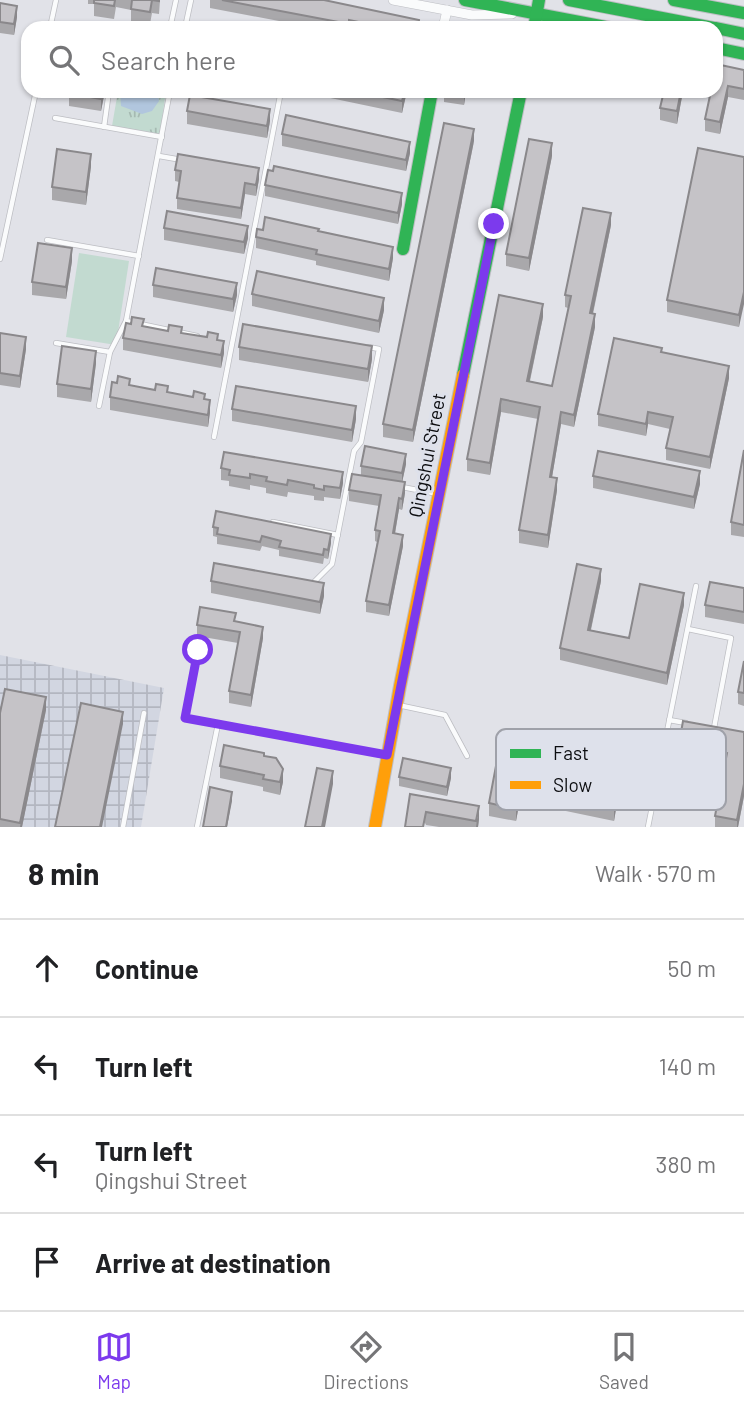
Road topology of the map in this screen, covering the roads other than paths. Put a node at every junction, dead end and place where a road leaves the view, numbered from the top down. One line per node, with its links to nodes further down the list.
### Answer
1 (56, 0): 12 (lane)
2 (176, 0): 13 (lane)
3 (191, 0): 14 (lane)
4 (393, 0): 9 (street)
5 (466, 0): 11 (street)
6 (539, 0): 11 (street)
7 (569, 0): 18 (street)
8 (674, 0): 10 (street)
9 (447, 10): 11 (street); 15 (street)
10 (744, 13)
11 (537, 14): 16 (street); 17 (street)
12 (52, 21)
13 (172, 21)
14 (186, 21)
15 (445, 21)
16 (536, 21)
17 (574, 21)
18 (678, 21)
19 (723, 30): 20 (street)
20 (744, 34)
21 (723, 50): 22 (street)
22 (744, 54)
23 (34, 98): 39 (lane)
24 (108, 98): 30 (lane)
25 (169, 98): 31 (lane)
26 (280, 98): 35 (lane)
27 (431, 98): 37 (street)
28 (520, 98): 56 (street, Qingshui Street)
29 (55, 118): 30 (lane)
30 (104, 127): 31 (lane)
31 (162, 137): 32 (lane)
32 (159, 156): 33 (lane); 38 (lane)
33 (186, 161)
34 (252, 173): 35 (lane)
35 (266, 175): 44 (lane)
36 (47, 240): 38 (lane)
37 (403, 249)
38 (139, 256): 40 (lane)
39 (0, 259)
40 (126, 321): 41 (lane); 46 (lane)
41 (206, 338)
42 (219, 341): 44 (lane)
43 (56, 343): 46 (lane)
44 (232, 344): 50 (lane)
45 (366, 347): 53 (lane)
46 (110, 352): 47 (lane)
47 (104, 381): 48 (lane); 51 (lane)
48 (117, 383)
49 (208, 401): 50 (lane)
50 (220, 404): 52 (lane)
51 (99, 406)
52 (214, 437)
53 (349, 478): 54 (lane); 58 (lane)
54 (362, 480)
55 (401, 487): 56 (lane)
56 (439, 494): 63 (street, Qingshui Street)
57 (264, 521): 58 (lane)
58 (338, 534): 60 (lane)
59 (696, 586): 61 (lane)
60 (307, 587)
61 (688, 628): 65 (lane); 69 (lane)
62 (198, 650): 66 (lane)
63 (397, 705): 72 (street, Qingshui Street); 73 (lane)
64 (144, 713): 74 (lane)
65 (670, 720): 67 (lane); 70 (lane)
66 (218, 724): 72 (lane); 75 (lane)
67 (692, 724)
68 (703, 726): 69 (lane)
69 (714, 728): 71 (lane)
70 (668, 729)
71 (724, 729)
72 (387, 755): 76 (street, Qingshui Street)
73 (467, 756)
74 (123, 827)
75 (197, 827)
76 (375, 827)

